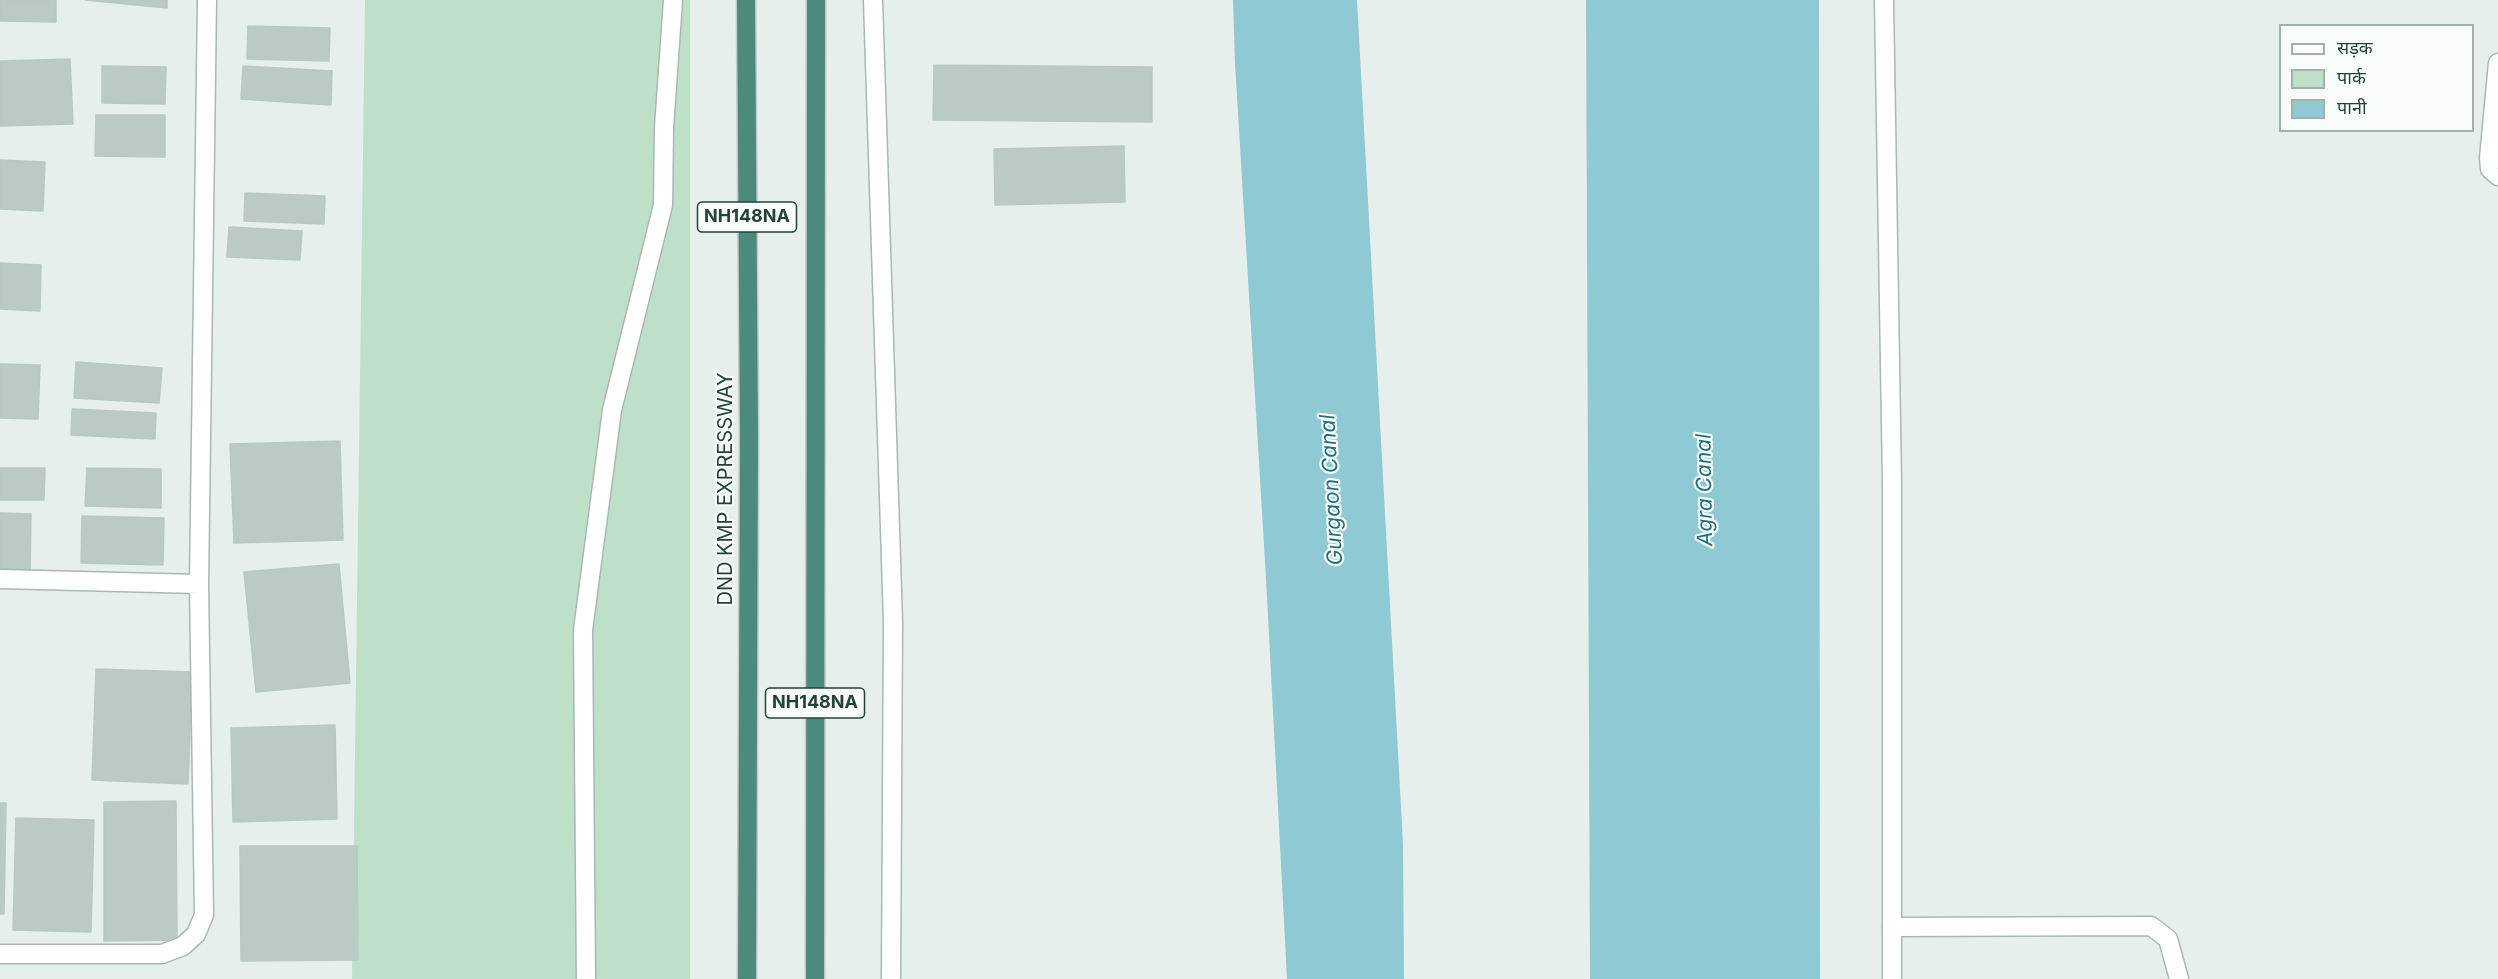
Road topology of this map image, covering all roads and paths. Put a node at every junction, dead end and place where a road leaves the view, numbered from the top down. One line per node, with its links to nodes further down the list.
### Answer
1 (207, 0): 10 (street)
2 (673, 0): 13 (street)
3 (746, 0): 14 (highway, DND KMP EXPRESSWAY / NH148NA)
4 (816, 0): 15 (highway, NH148NA)
5 (873, 0): 16 (street)
6 (1884, 0): 11 (street)
7 (2498, 63): 8 (street)
8 (2498, 176)
9 (0, 579): 10 (street)
10 (199, 584): 12 (street)
11 (1892, 927): 17 (street); 18 (street)
12 (0, 954)
13 (586, 979)
14 (747, 979)
15 (815, 979)
16 (891, 979)
17 (1892, 979)
18 (2179, 979)

